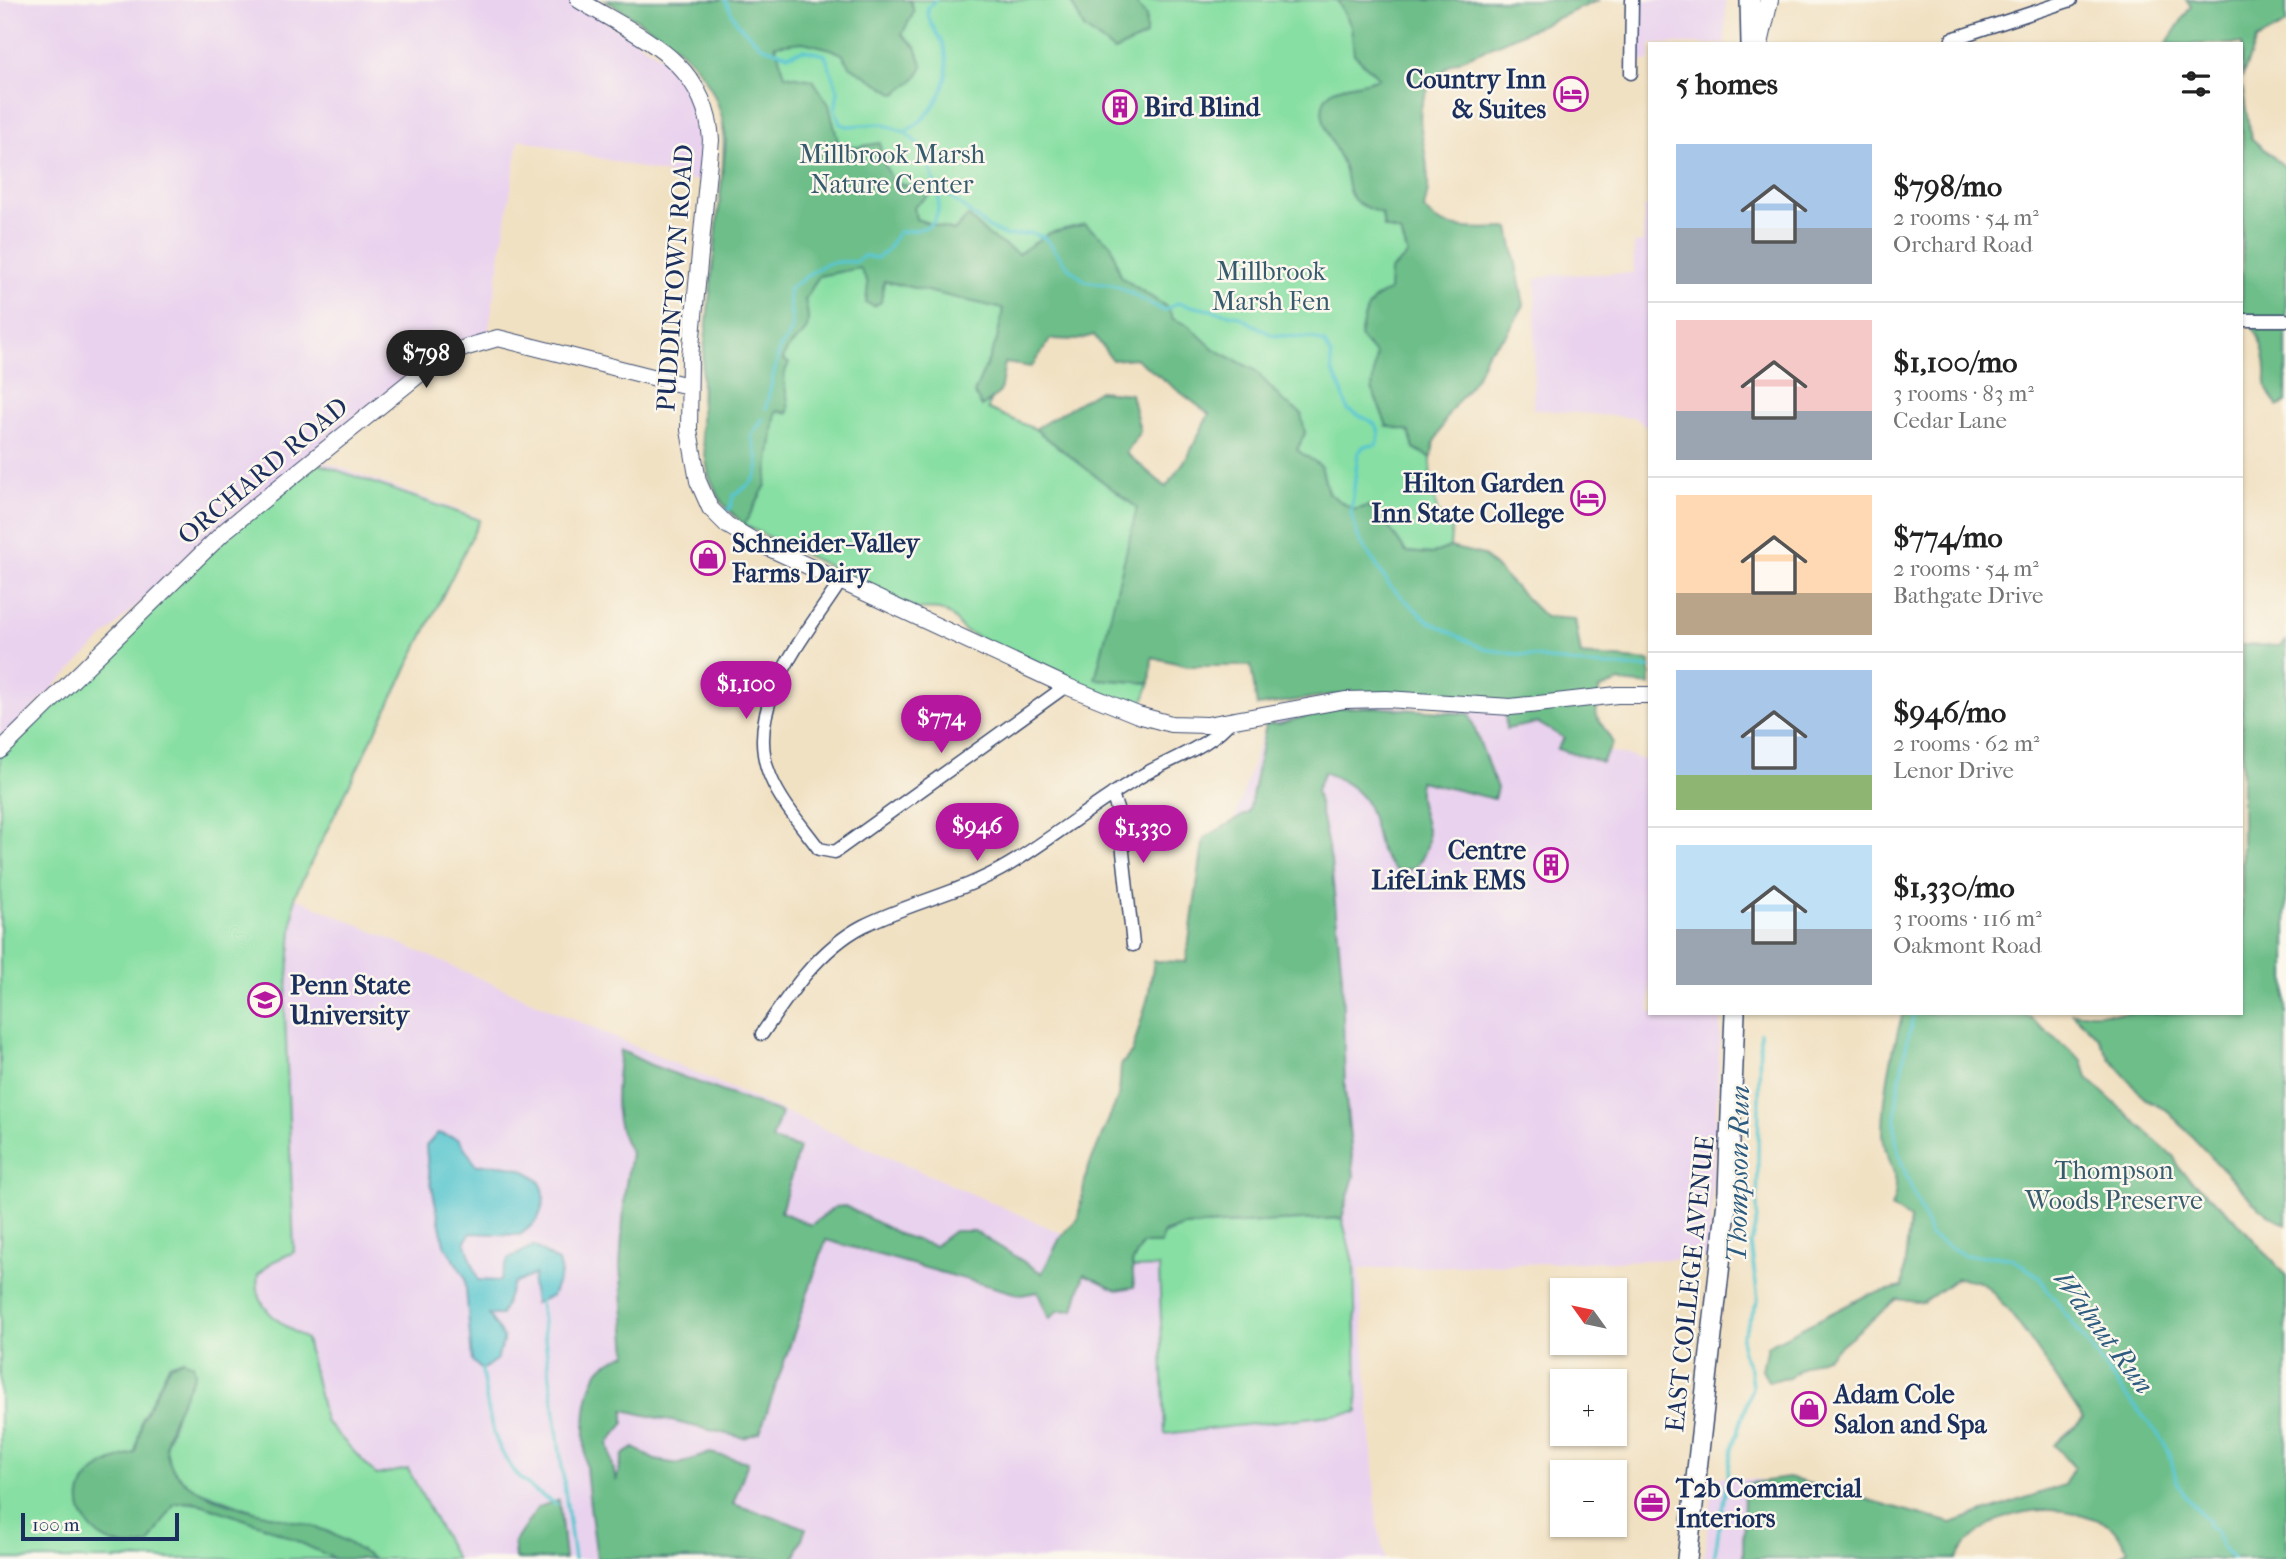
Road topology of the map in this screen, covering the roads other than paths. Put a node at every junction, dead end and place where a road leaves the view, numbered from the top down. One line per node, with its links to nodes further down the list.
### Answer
1 (579, 0): 12 (street, PUDDINTOWN ROAD)
2 (1632, 0): 9 (street)
3 (1749, 0): 7 (main road)
4 (1769, 0): 8 (main road)
5 (2071, 0): 6 (street)
6 (1953, 41)
7 (1751, 42)
8 (1759, 42)
9 (1631, 74)
10 (2243, 320): 11 (street)
11 (2286, 320)
12 (688, 386): 13 (street, PUDDINTOWN ROAD); 17 (street, ORCHARD ROAD)
13 (841, 581): 14 (street, PUDDINTOWN ROAD); 14 (street)
14 (1066, 686): 16 (street, PUDDINTOWN ROAD)
15 (1648, 695): 16 (street, PUDDINTOWN ROAD)
16 (1232, 719): 18 (street)
17 (0, 751)
18 (1112, 794): 19 (street); 21 (street)
19 (1132, 945)
20 (1735, 1015): 22 (main road, EAST COLLEGE AVENUE)
21 (762, 1034)
22 (1687, 1559)

